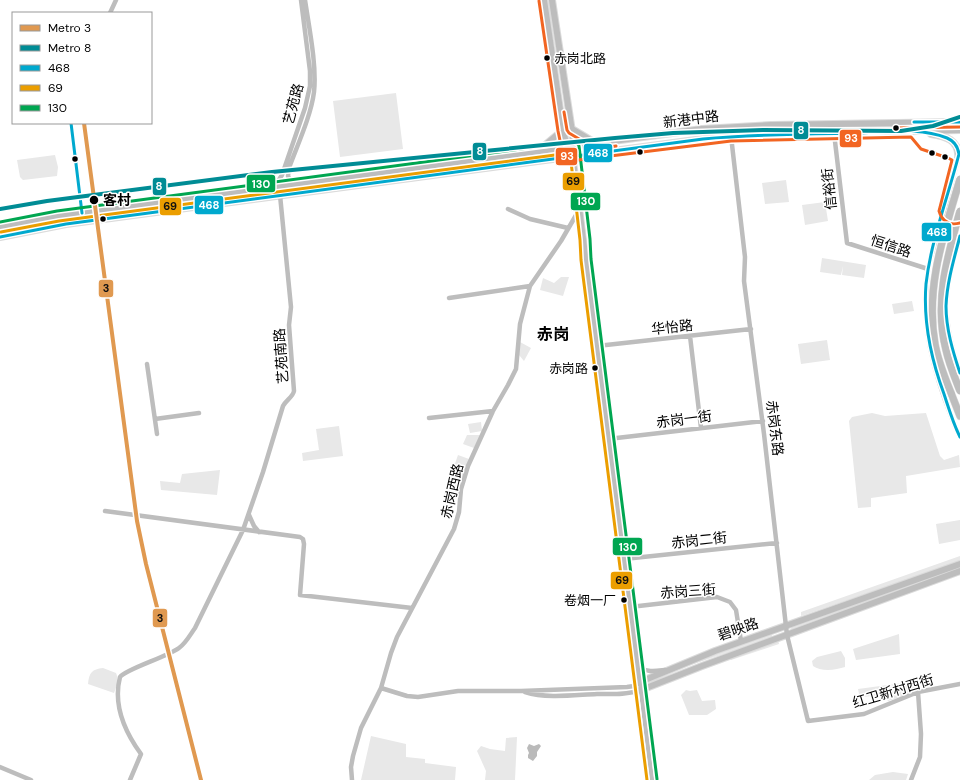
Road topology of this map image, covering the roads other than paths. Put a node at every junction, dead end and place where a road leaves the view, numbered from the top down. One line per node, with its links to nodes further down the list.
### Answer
1 (116, 0): 6 (street)
2 (301, 0): 28 (street, 艺苑路)
3 (305, 0): 27 (street, 艺苑路)
4 (544, 0): 13 (main road)
5 (552, 0): 12 (main road)
6 (110, 12)
7 (950, 122): 8 (main road, 新港中路); 10 (main road, 新港中路); 15 (main road)
8 (960, 122)
9 (71, 124): 34 (street)
10 (747, 126): 11 (main road, 新港中路); 18 (main road)
11 (730, 127): 19 (main road); 20 (main road, 新港中路)
12 (572, 129): 20 (main road); 21 (main road)
13 (563, 130): 22 (main road); 23 (main road)
14 (960, 130): 15 (main road, 新港中路)
15 (950, 131): 16 (main road, 新港中路)
16 (913, 132): 17 (main road, 新港中路); 25 (main road)
17 (834, 133): 18 (main road, 新港中路); 41 (street, 信裕街)
18 (747, 135): 19 (main road, 新港中路)
19 (731, 136): 24 (main road, 新港中路); 47 (street, 赤岗东路)
20 (597, 144): 21 (main road, 新港中路)
21 (574, 147): 22 (main road, 新港中路); 24 (main road)
22 (567, 148): 23 (main road, 新港中路); 24 (main road)
23 (537, 152): 27 (main road, 新港中路)
24 (574, 156): 29 (main road, 新港中路); 31 (main road); 43 (main road)
25 (959, 156): 32 (street)
26 (960, 179): 55 (highway, bridge)
27 (292, 184): 28 (main road, 新港中路)
28 (275, 186): 34 (main road, 新港中路)
29 (280, 195): 39 (main road, 新港中路); 64 (street, 艺苑南路)
30 (508, 209): 37 (street)
31 (579, 210): 37 (street, 赤岗西路); 43 (main road)
32 (944, 210): 35 (street); 40 (street)
33 (960, 211): 52 (highway, bridge)
34 (82, 212): 36 (main road, 新港中路)
35 (960, 218)
36 (0, 228)
37 (568, 228): 45 (street, 赤岗西路)
38 (960, 236): 42 (street)
39 (0, 237)
40 (935, 242): 42 (street); 44 (street)
41 (847, 243): 44 (street, 恒信路)
42 (957, 246): 51 (street)
43 (586, 260): 49 (main road)
44 (928, 269): 61 (street)
45 (530, 286): 46 (street); 53 (street, 赤岗西路)
46 (449, 298)
47 (751, 329): 48 (street, 华怡路); 58 (street, 赤岗东路)
48 (690, 336): 49 (street, 华怡路); 59 (street)
49 (597, 346): 62 (main road)
50 (147, 364): 57 (street)
51 (960, 373)
52 (960, 391)
53 (493, 412): 56 (street); 72 (street, 赤岗西路)
54 (199, 413): 57 (street)
55 (960, 416)
56 (429, 418)
57 (155, 419): 60 (street)
58 (763, 421): 59 (street, 赤岗一街); 67 (street, 赤岗东路)
59 (701, 428): 62 (street, 赤岗一街)
60 (157, 434)
61 (960, 437)
62 (608, 439): 68 (main road)
63 (104, 511): 65 (street)
64 (249, 515): 65 (street, 艺苑南路); 66 (street)
65 (243, 530): 66 (street); 87 (street, 艺苑南路)
66 (259, 532): 72 (street)
67 (777, 542): 68 (street, 赤岗二街); 73 (street, 赤岗东路)
68 (624, 559): 71 (main road)
69 (960, 564): 73 (main road, 碧映路)
70 (960, 571): 74 (main road, 碧映路)
71 (630, 607): 75 (street, 赤岗三街); 76 (main road)
72 (412, 608): 80 (street, 赤岗西路)
73 (786, 626): 74 (street, 赤岗东路); 75 (main road, 碧映路)
74 (787, 635): 81 (main road, 碧映路); 84 (street, 赤岗东路)
75 (741, 641): 77 (main road, 碧映路)
76 (637, 665): 77 (street); 78 (main road)
77 (671, 669): 78 (main road, 碧映路)
78 (640, 682): 81 (street); 82 (street, 碧映路)
79 (960, 684): 83 (street, 红卫新村西街)
80 (381, 688): 82 (street, 碧映路); 88 (street, 赤岗西路)
81 (641, 690): 82 (street, 碧映路); 89 (street)
82 (521, 691)
83 (918, 692): 84 (street, 红卫新村西街); 90 (street)
84 (808, 721)
85 (0, 767): 86 (street)
86 (31, 780)
87 (130, 780)
88 (352, 780)
89 (652, 780)
90 (910, 780)

